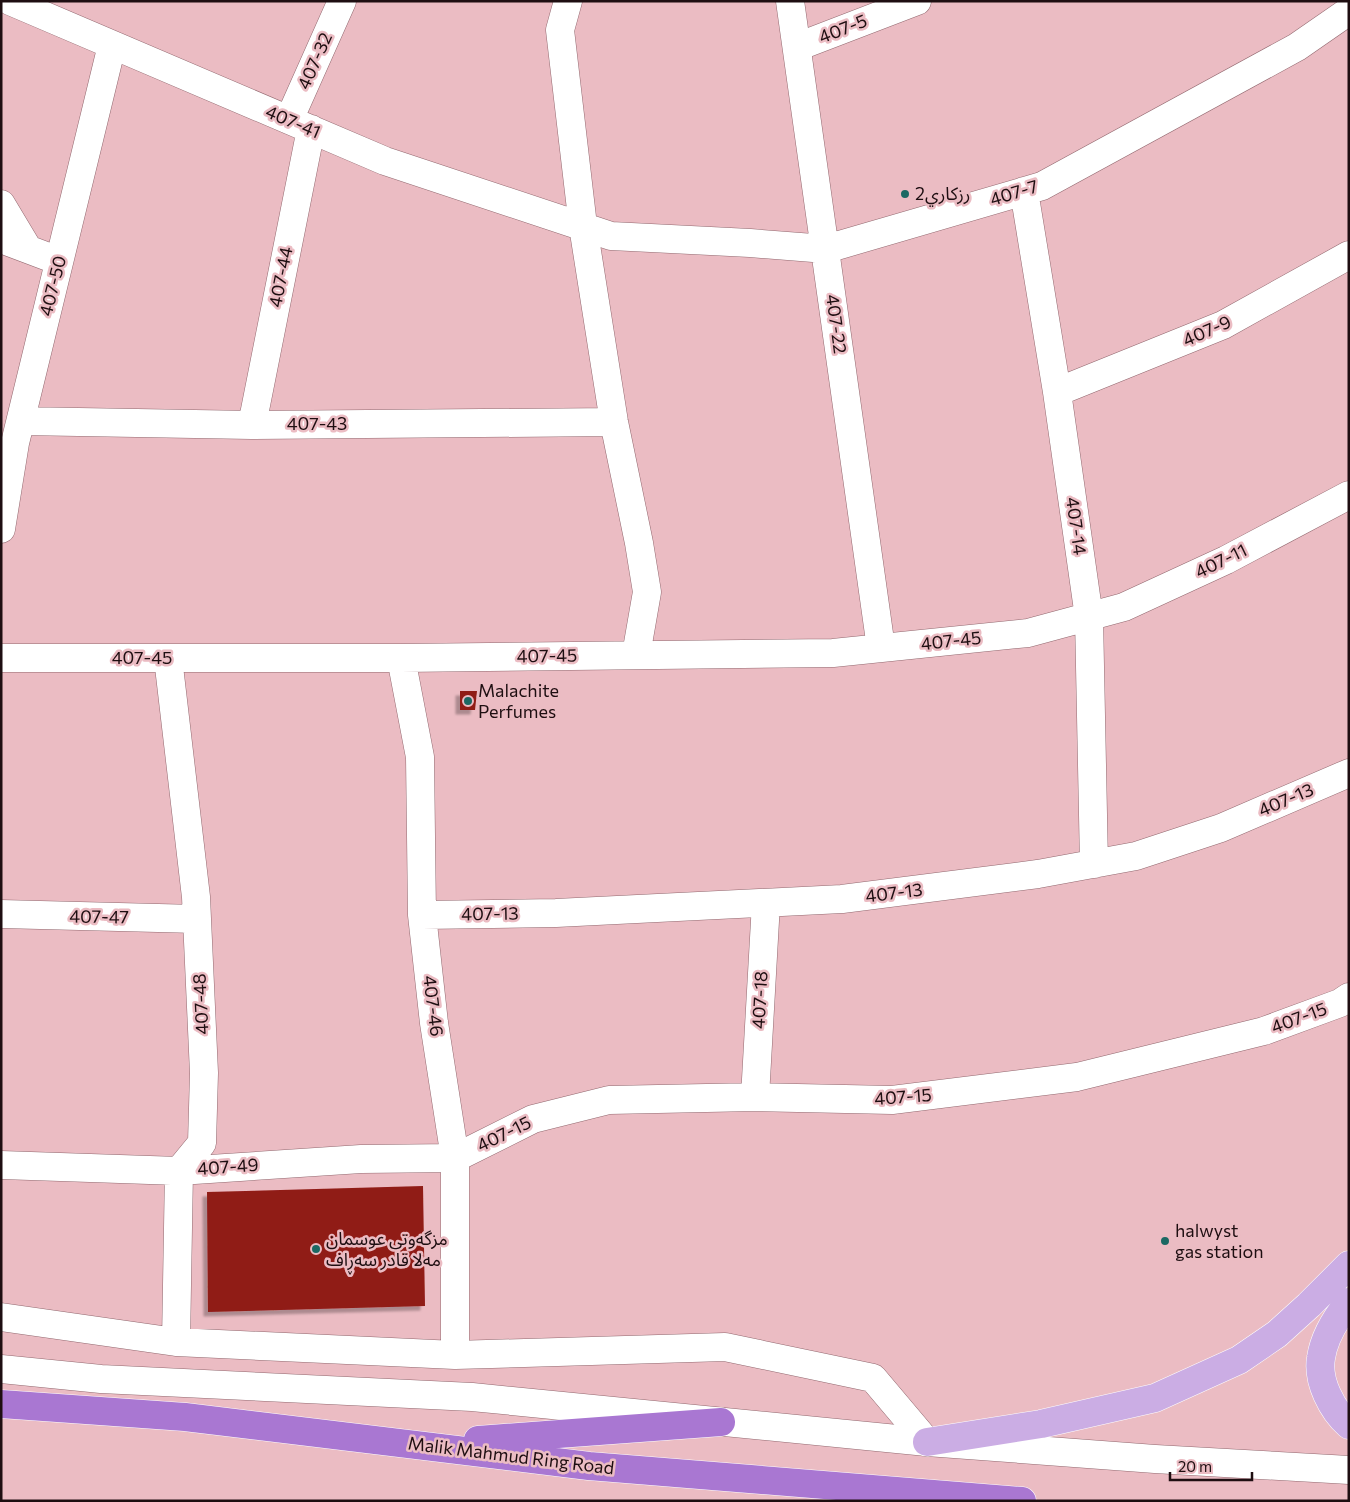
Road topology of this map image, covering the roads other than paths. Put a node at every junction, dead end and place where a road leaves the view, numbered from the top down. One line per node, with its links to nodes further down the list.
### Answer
1 (10, 1): 7 (street, 407-41)
2 (342, 1): 9 (street, 407-32)
3 (568, 1): 12 (street)
4 (790, 1): 8 (street, 407-22)
5 (917, 1): 8 (street, 407-5)
6 (1349, 11): 10 (street, 407-7)
7 (112, 45): 9 (street, 407-41); 17 (street, 407-50)
8 (797, 47): 14 (street, 407-22)
9 (300, 125): 12 (street, 407-41); 21 (street, 407-44)
10 (1024, 191): 14 (street, 407-7); 18 (street, 407-14)
11 (1, 204): 15 (street)
12 (583, 226): 14 (street, 407-7); 20 (street)
13 (1, 239): 15 (street)
14 (826, 249): 25 (street, 407-22)
15 (28, 250): 17 (street)
16 (1349, 255): 18 (street, 407-9)
17 (59, 261): 19 (street, 407-50)
18 (1058, 392): 24 (street, 407-14)
19 (21, 421): 21 (street, 407-43); 23 (street, 407-50)
20 (614, 422): 21 (street, 407-43); 26 (street)
21 (252, 424)
22 (1349, 495): 24 (street, 407-11)
23 (1, 529)
24 (1089, 616): 25 (street, 407-45); 31 (street, 407-14)
25 (881, 648): 26 (street, 407-45)
26 (636, 655): 29 (street, 407-45)
27 (1, 658): 28 (street, 407-45)
28 (168, 658): 29 (street, 407-45); 35 (street, 407-48)
29 (402, 658): 34 (street, 407-46)
30 (1346, 781): 31 (street, 407-13)
31 (1094, 864): 32 (street, 407-13)
32 (766, 903): 34 (street, 407-13); 37 (street, 407-18)
33 (1, 914): 35 (street, 407-47)
34 (422, 915): 38 (street, 407-46)
35 (197, 919): 40 (street, 407-48)
36 (1349, 997): 37 (street, 407-15)
37 (755, 1097): 38 (street, 407-15)
38 (455, 1158): 40 (street, 407-49); 45 (street, 407-46)
39 (1, 1165): 40 (street, 407-49)
40 (179, 1171): 44 (street)
41 (1349, 1265): 50 (main road)
42 (1349, 1302): 49 (main road)
43 (1, 1317): 44 (street)
44 (176, 1342): 45 (street)
45 (455, 1355): 50 (street)
46 (1, 1368): 48 (street)
47 (1, 1404): 51 (highway, Malik Mahmud Ring Road)
48 (721, 1422): 50 (street); 51 (highway)
49 (1349, 1425)
50 (927, 1442): 52 (street)
51 (414, 1444): 53 (highway, Malik Mahmud Ring Road)
52 (1349, 1470)
53 (1022, 1501)

